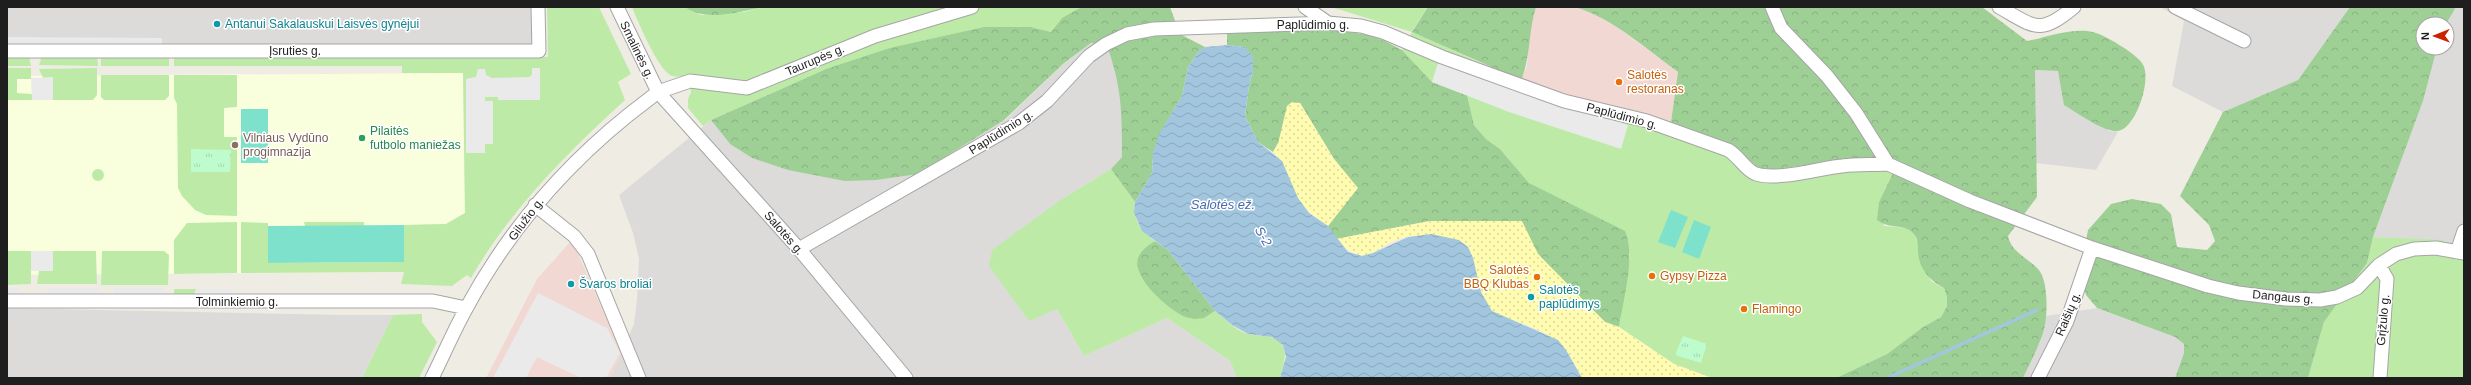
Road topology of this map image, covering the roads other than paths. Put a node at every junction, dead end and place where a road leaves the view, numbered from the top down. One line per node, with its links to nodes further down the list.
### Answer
1 (538, 7): 11 (street, Įsruties g.)
2 (616, 7): 12 (street, Smalinės g.)
3 (972, 7): 12 (street, Taurupės g.)
4 (1305, 7): 9 (street)
5 (1772, 7): 13 (street)
6 (1998, 7): 7 (street)
7 (2074, 7)
8 (2175, 7): 10 (street)
9 (1328, 23): 13 (street, Paplūdimio g.); 17 (street, Paplūdimio g.)
10 (2244, 41)
11 (7, 51)
12 (658, 92): 14 (street, Gilužio g.); 17 (street, Salotės g.)
13 (1888, 164): 16 (street, Dangaus g.)
14 (535, 205): 21 (street, Gilužio g.); 23 (street)
15 (2464, 231): 18 (street)
16 (2092, 248): 19 (street, Dangaus g.); 25 (street, Raišių g.)
17 (799, 249): 24 (street, Salotės g.)
18 (2460, 252): 19 (street, Dangaus g.)
19 (2379, 265): 26 (street, Grįžulo g.)
20 (7, 301): 21 (street, Tolminkiemio g.)
21 (466, 308): 22 (street, Gilužio g.)
22 (432, 378)
23 (639, 378)
24 (906, 378)
25 (2038, 378)
26 (2380, 378)

